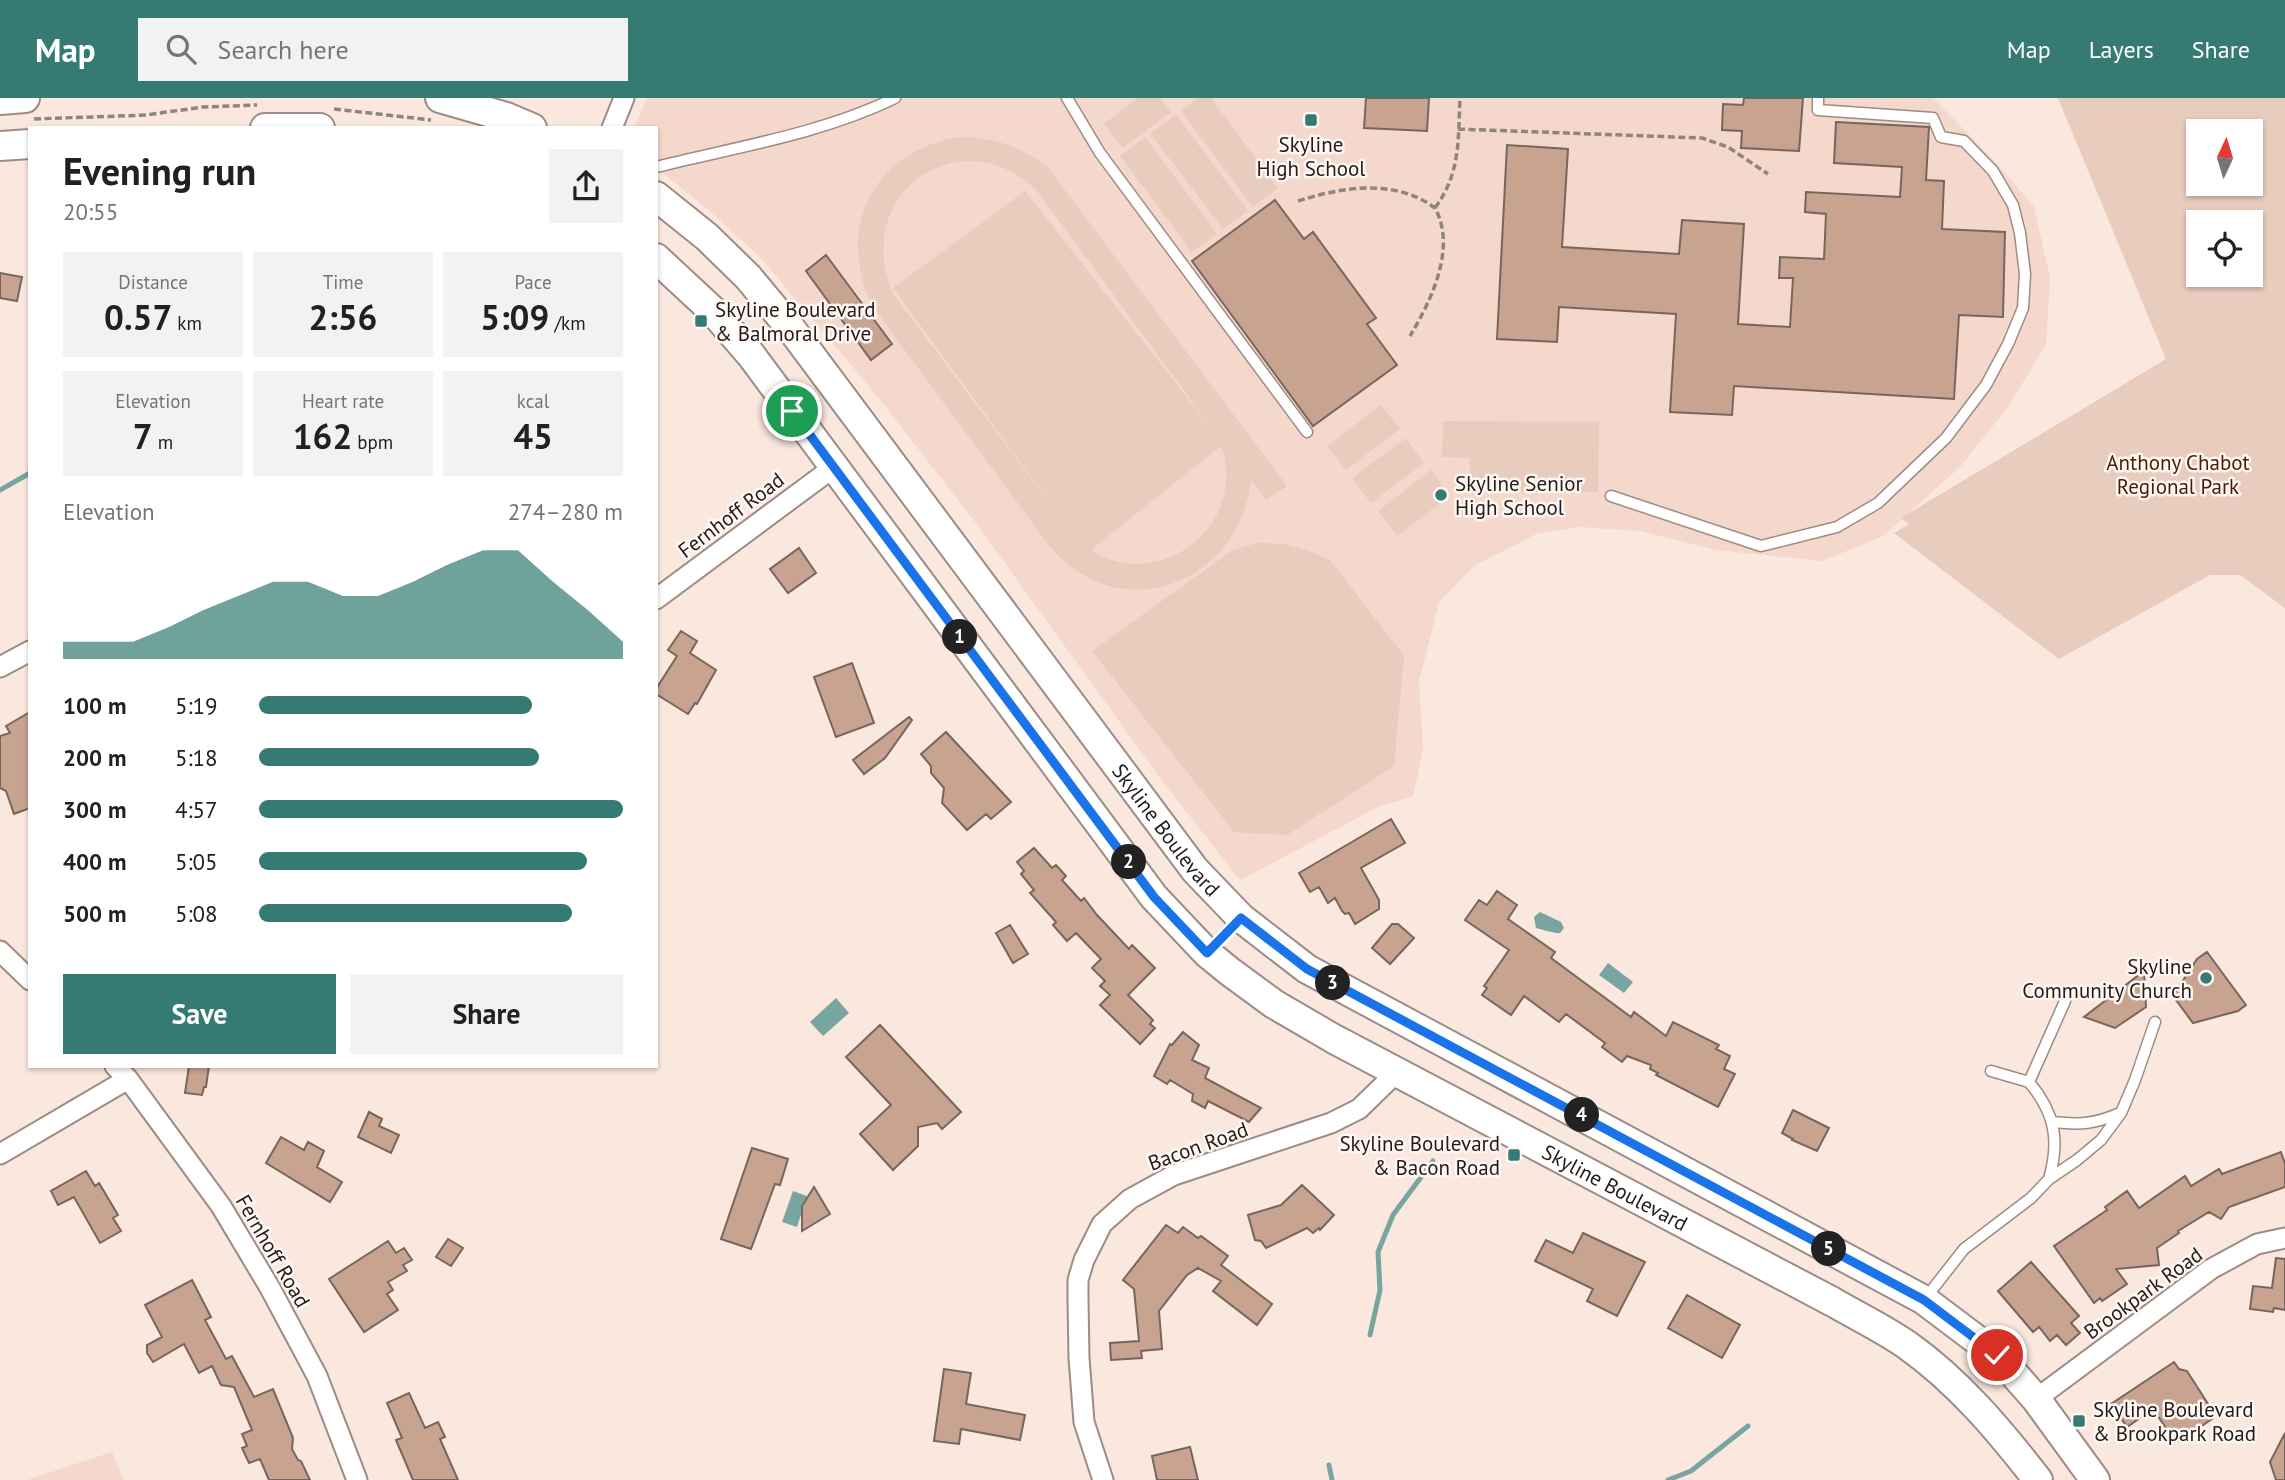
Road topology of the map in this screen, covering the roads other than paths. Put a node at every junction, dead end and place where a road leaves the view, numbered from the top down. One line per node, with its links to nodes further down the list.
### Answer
1 (25, 98): 7 (main road)
2 (440, 98): 8 (main road)
3 (624, 98): 9 (street)
4 (895, 98): 12 (lane)
5 (1067, 98): 15 (lane)
6 (1818, 98): 17 (lane)
7 (0, 100)
8 (527, 126)
9 (613, 126)
10 (28, 144): 11 (main road)
11 (0, 146)
12 (658, 167)
13 (658, 198): 21 (main road, Skyline Boulevard)
14 (658, 260): 16 (main road, Skyline Boulevard)
15 (1307, 432)
16 (834, 467): 18 (street, Fernhoff Road); 23 (main road, Skyline Boulevard)
17 (1611, 496)
18 (658, 598)
19 (28, 652): 20 (street)
20 (0, 667)
21 (1241, 918): 23 (lane); 36 (main road, Skyline Boulevard)
22 (0, 951): 24 (street)
23 (1207, 953): 29 (main road, Skyline Boulevard)
24 (28, 977)
25 (2065, 1001): 30 (lane)
26 (2155, 1022): 31 (lane)
27 (1992, 1070): 30 (lane)
28 (121, 1072): 33 (street); 38 (street, Fernhoff Road)
29 (1397, 1072): 39 (street, Bacon Road); 40 (main road, Skyline Boulevard)
30 (2029, 1082): 32 (lane)
31 (2121, 1113): 32 (lane); 34 (lane)
32 (2053, 1122): 34 (lane)
33 (0, 1154)
34 (2049, 1179): 36 (lane)
35 (2285, 1238): 37 (street, Brookpark Road)
36 (1924, 1300): 37 (main road, Skyline Boulevard)
37 (2036, 1399): 41 (main road, Skyline Boulevard)
38 (358, 1480)
39 (1103, 1480)
40 (2038, 1480)
41 (2095, 1480)

